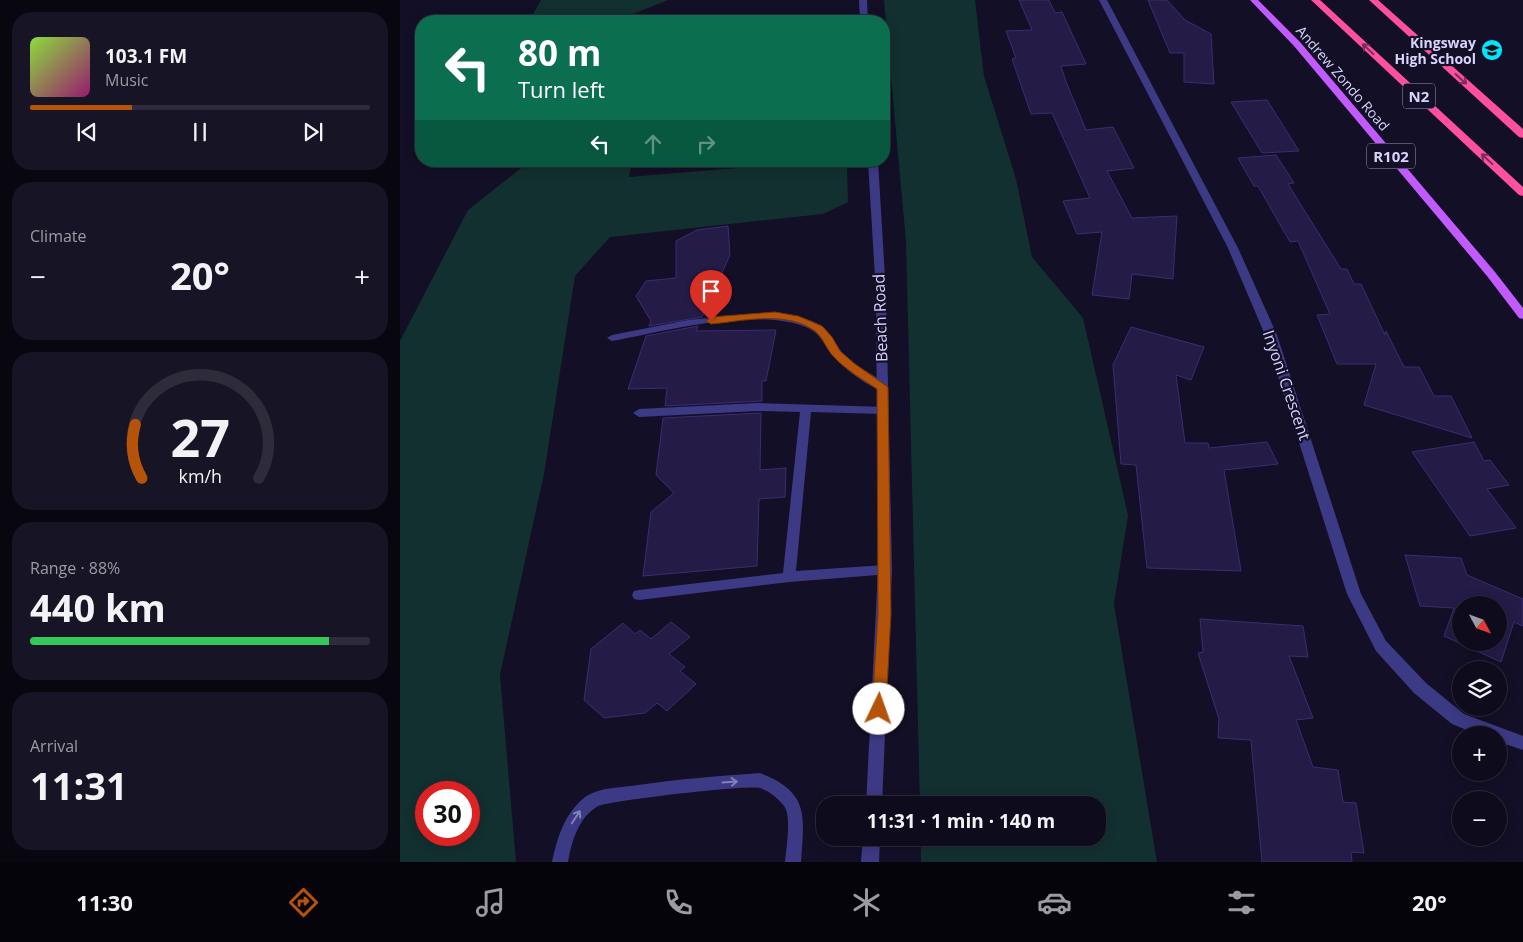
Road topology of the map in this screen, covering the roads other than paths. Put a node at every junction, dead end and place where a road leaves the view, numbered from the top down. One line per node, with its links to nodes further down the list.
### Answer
1 (863, 0): 6 (street)
2 (1103, 0): 19 (street, Inyoni Crescent)
3 (1254, 0): 10 (main road, Andrew Zondo Road / R102)
4 (1315, 0): 9 (highway, N2, one-way to 4)
5 (1373, 0): 7 (highway, N2, one-way to 7)
6 (864, 15)
7 (1523, 135)
8 (873, 167): 12 (street, Beach Road)
9 (1523, 192)
10 (1523, 316)
11 (612, 338): 12 (lane)
12 (882, 387): 14 (street, Beach Road)
13 (806, 408): 14 (lane); 15 (lane); 17 (lane)
14 (882, 410): 16 (street, Beach Road)
15 (639, 413)
16 (885, 570): 17 (lane); 22 (street, Beach Road)
17 (789, 577): 18 (lane)
18 (639, 595)
19 (1476, 726)
20 (1507, 738): 21 (street, Inyoni Crescent)
21 (1523, 743)
22 (874, 796)
23 (871, 846): 26 (street)
24 (560, 862): 25 (lane, one-way to 25)
25 (793, 862)
26 (870, 862)

